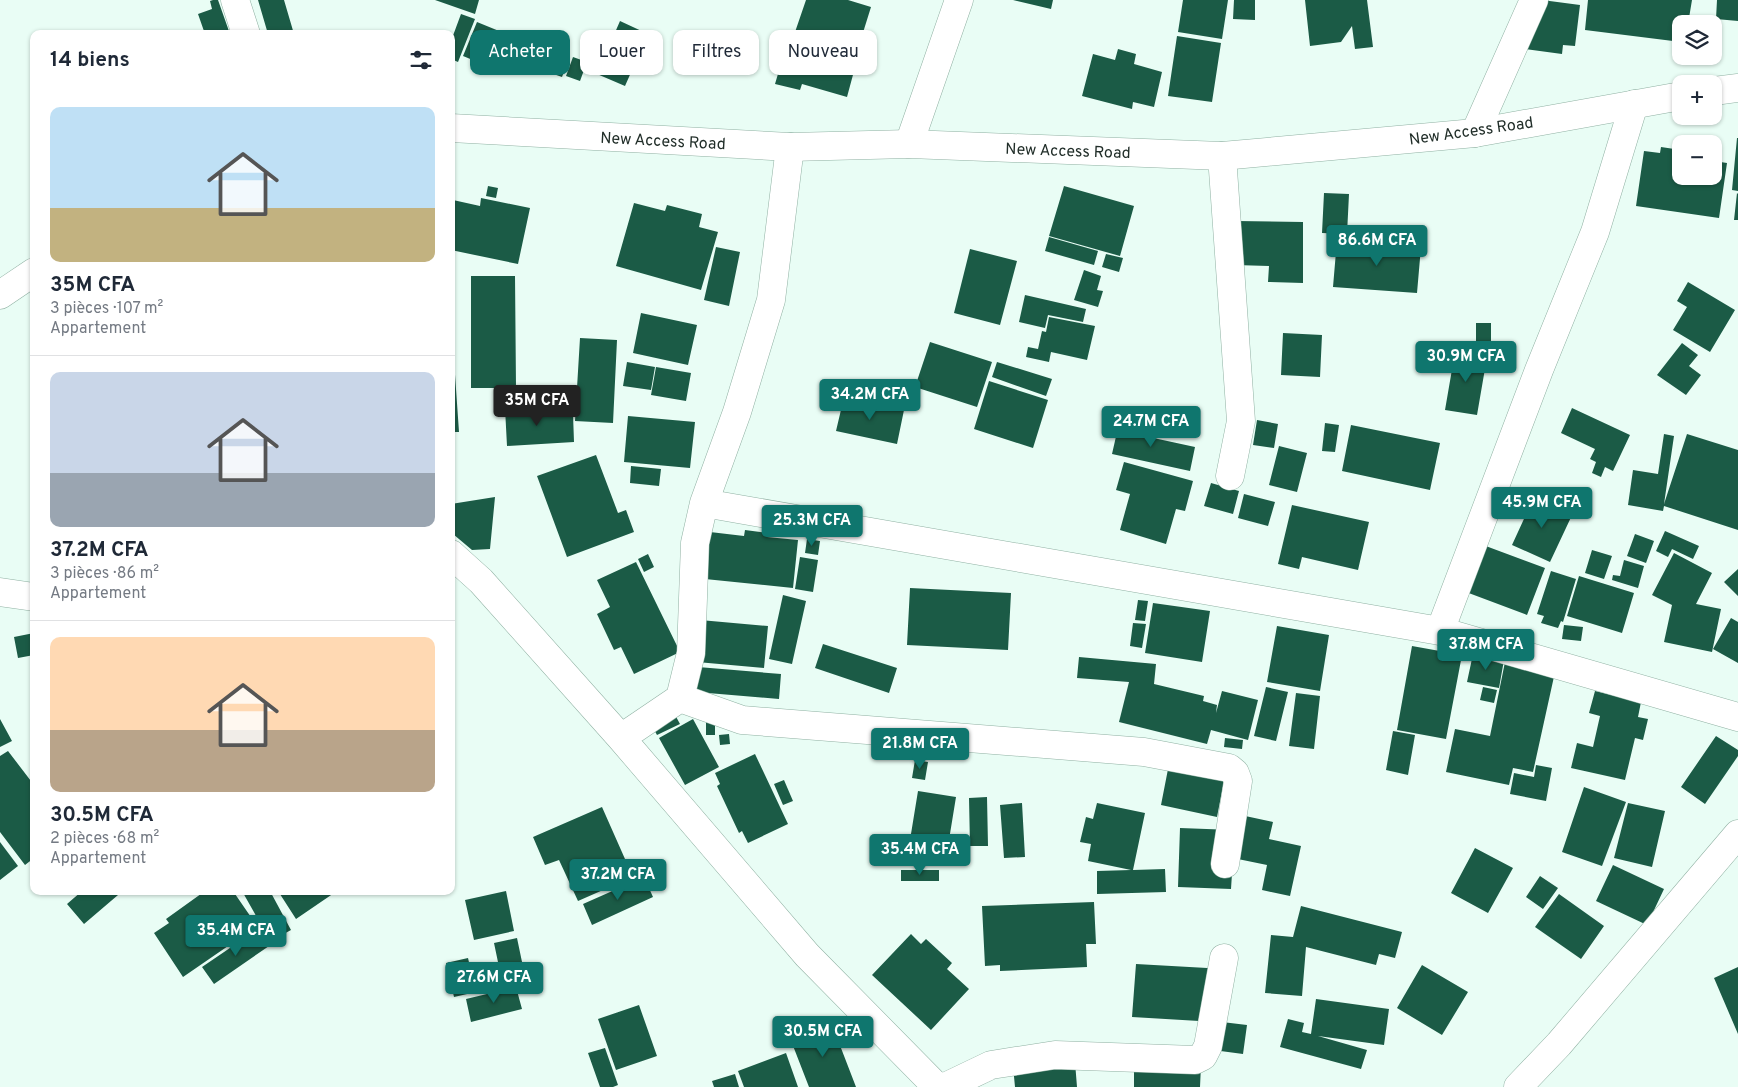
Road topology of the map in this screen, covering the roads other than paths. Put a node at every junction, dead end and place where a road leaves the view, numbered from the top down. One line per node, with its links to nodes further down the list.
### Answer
1 (234, 0): 4 (street)
2 (959, 0): 11 (street)
3 (1534, 0): 10 (street)
4 (245, 30)
5 (1738, 88): 6 (street)
6 (1722, 90)
7 (1672, 98): 8 (street, New Access Road)
8 (1634, 104): 10 (street, New Access Road); 21 (street)
9 (455, 128): 12 (street, New Access Road)
10 (1475, 133): 13 (street, New Access Road)
11 (909, 144): 12 (street, New Access Road); 13 (street, New Access Road)
12 (790, 147): 17 (street)
13 (1222, 156): 16 (street)
14 (30, 275): 15 (street)
15 (0, 295)
16 (1230, 476)
17 (704, 503): 21 (street); 22 (street)
18 (455, 558): 24 (street)
19 (0, 592): 20 (street)
20 (30, 597)
21 (1440, 631): 23 (street)
22 (680, 698): 24 (street); 26 (street)
23 (1738, 717)
24 (621, 738): 28 (street)
25 (1738, 834): 30 (street)
26 (1226, 864)
27 (1224, 958): 29 (street)
28 (937, 1087)
29 (945, 1087)
30 (1518, 1087)

